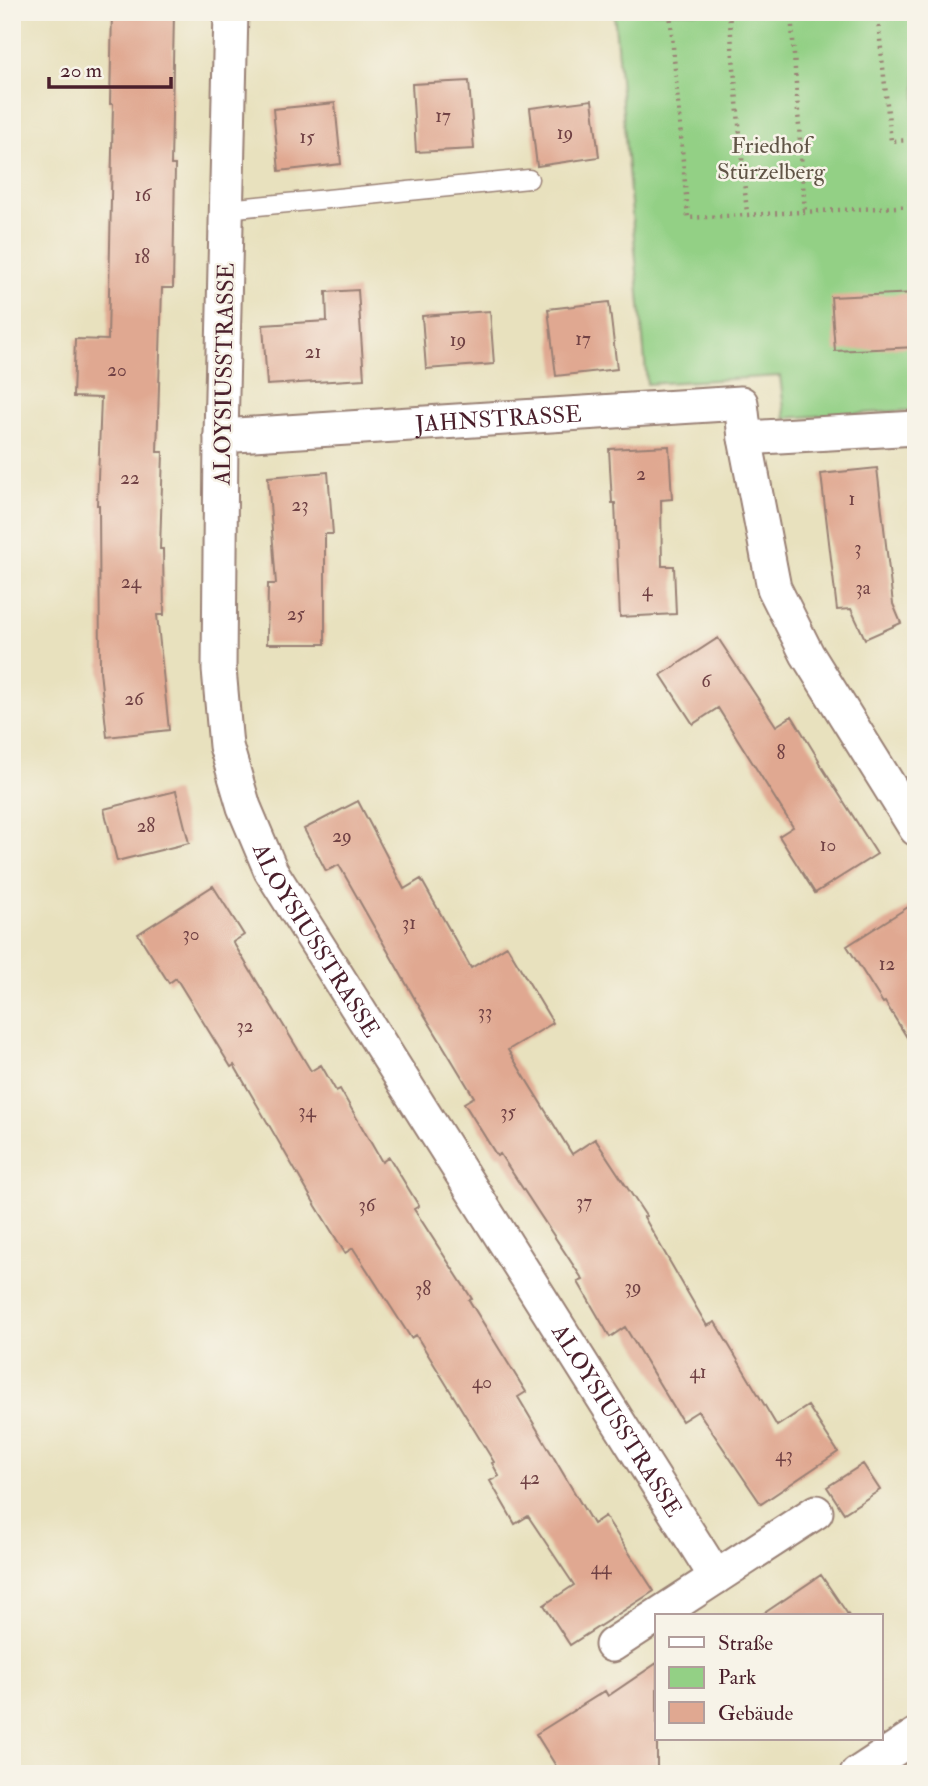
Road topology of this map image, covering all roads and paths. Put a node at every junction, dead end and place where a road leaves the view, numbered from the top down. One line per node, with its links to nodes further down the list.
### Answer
1 (231, 12): 9 (street, ALOYSIUSSTRASSE)
2 (670, 12): 11 (path)
3 (729, 12): 11 (path)
4 (791, 12): 10 (path)
5 (877, 12): 6 (path)
6 (916, 140)
7 (529, 179): 9 (lane)
8 (916, 206): 10 (path)
9 (227, 209): 13 (street, ALOYSIUSSTRASSE)
10 (805, 212): 11 (path)
11 (747, 214)
12 (916, 428): 14 (street)
13 (222, 436): 14 (street, JAHNSTRASSE); 17 (street, ALOYSIUSSTRASSE)
14 (745, 438): 15 (street, JAHNSTRASSE)
15 (916, 829)
16 (816, 1512): 17 (street)
17 (716, 1577): 18 (street)
18 (659, 1614)
19 (655, 1617): 20 (street)
20 (612, 1645)
21 (916, 1735): 22 (street)
22 (857, 1774)

